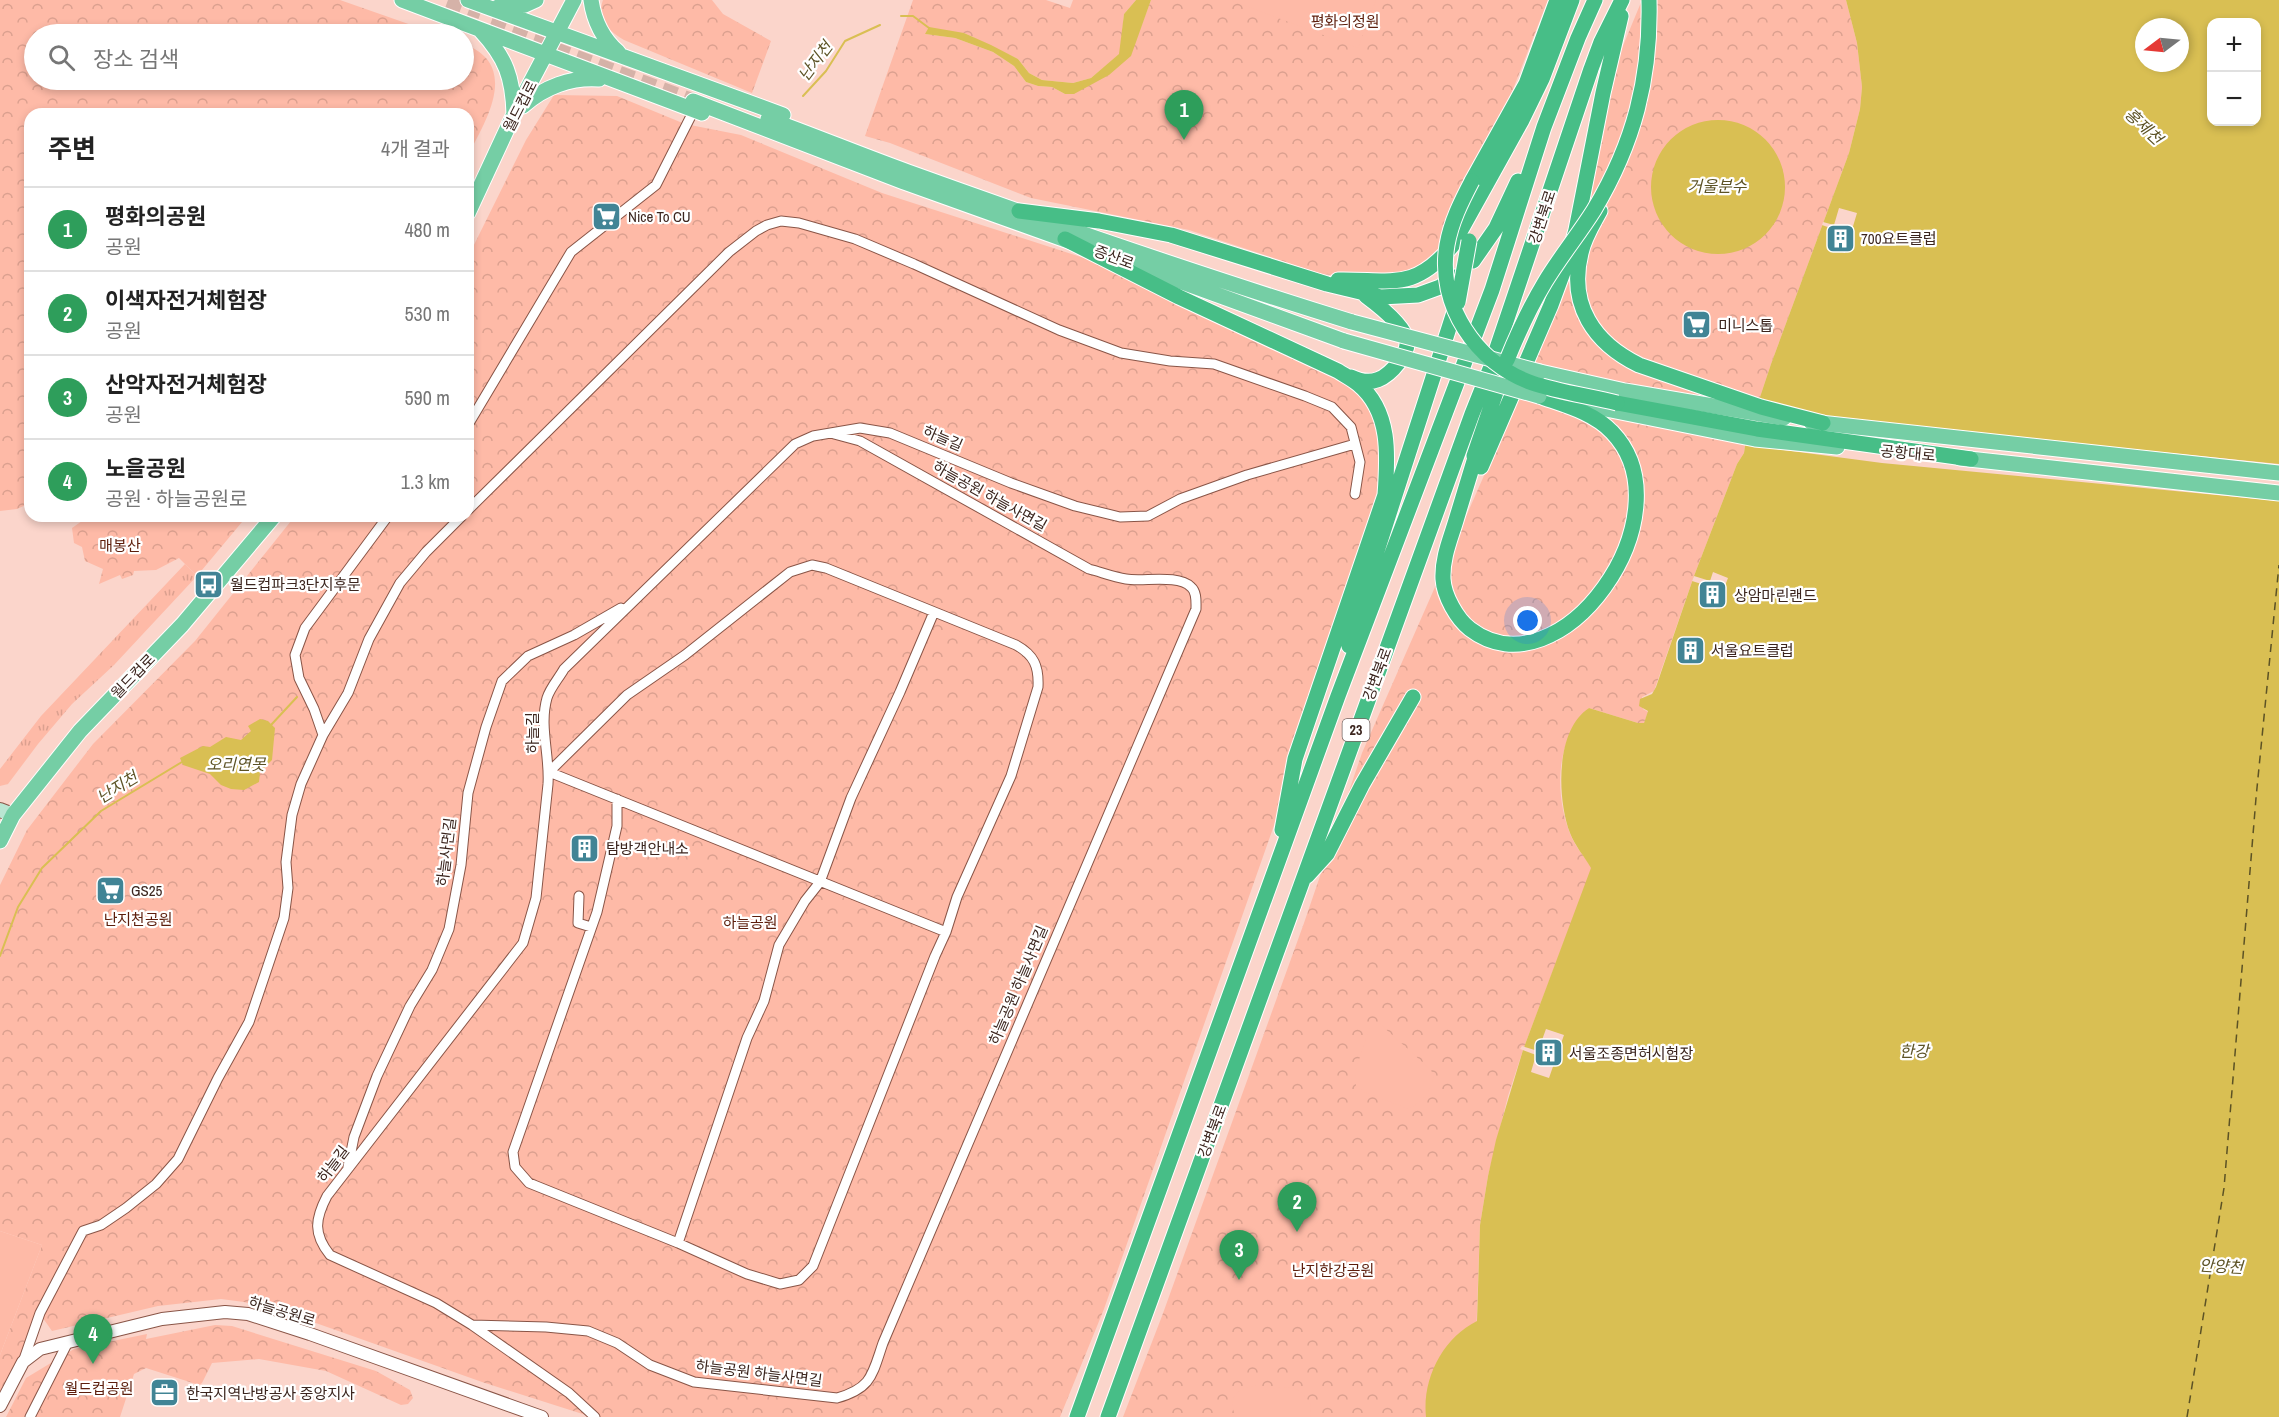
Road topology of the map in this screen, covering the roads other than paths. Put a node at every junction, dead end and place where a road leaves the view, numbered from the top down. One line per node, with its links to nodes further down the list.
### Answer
1 (402, 0): 11 (main road, 증산로)
2 (536, 0): 10 (main road)
3 (574, 0): 14 (main road, 월드컵로)
4 (591, 0): 17 (main road)
5 (1557, 0): 40 (highway, bridge)
6 (1611, 0): 15 (highway)
7 (1623, 0): 15 (highway, 강변북로 / 23); 45 (highway)
8 (1648, 0): 22 (highway, bridge)
9 (1584, 2): 21 (highway, 강변북로 / 23); 24 (highway)
10 (474, 3): 14 (main road)
11 (467, 24)
12 (474, 27): 13 (main road, 증산로)
13 (480, 29): 16 (main road, 증산로); 20 (main road)
14 (558, 32): 16 (main road, 월드컵로); 17 (main road)
15 (1601, 42): 49 (highway, 강변북로 / 23)
16 (546, 56): 18 (main road, 증산로); 20 (main road, 월드컵로)
17 (623, 56): 23 (main road)
18 (610, 80): 19 (main road, 증산로); 20 (main road)
19 (695, 101): 23 (main road, 증산로); 35 (street)
20 (514, 114): 25 (main road, 월드컵로)
21 (1544, 127): 28 (highway); 52 (highway, 강변북로 / 23)
22 (1631, 133): 36 (highway, bridge); 39 (highway, bridge)
23 (905, 177): 26 (main road, 증산로); 27 (main road, 증산로)
24 (1488, 181): 30 (highway); 52 (highway, bridge)
25 (474, 200)
26 (1019, 211): 30 (highway); 33 (main road, 증산로, bridge)
27 (1065, 240): 32 (highway); 34 (main road, 증산로, bridge)
28 (1473, 261)
29 (1455, 277): 31 (highway)
30 (1317, 281): 31 (highway)
31 (1361, 292): 32 (highway)
32 (1338, 371): 59 (highway)
33 (1540, 372): 36 (main road, 공항대로)
34 (1539, 396): 40 (main road, 공항대로); 45 (highway)
35 (474, 415)
36 (1822, 423): 41 (main road, 공항대로)
37 (829, 432): 38 (street, 하늘길); 50 (street, 하늘길); 67 (street, 하늘공원 하늘사면길)
38 (1355, 444): 42 (street); 44 (street)
39 (1478, 448): 45 (highway); 49 (highway)
40 (1971, 459): 43 (main road, 공항대로)
41 (2279, 473)
42 (1355, 494)
43 (2279, 494)
44 (474, 504)
45 (1456, 521)
46 (269, 522): 57 (main road, 월드컵로)
47 (382, 522): 54 (street)
48 (456, 522): 54 (street)
49 (1420, 555): 61 (highway, 강변북로 / 23)
50 (637, 598): 55 (street, 하늘길); 65 (street, 하늘사면길)
51 (934, 612): 55 (street); 60 (street); 64 (street)
52 (1338, 696): 59 (highway, 강변북로 / 23)
53 (1413, 697): 61 (highway)
54 (323, 735): 69 (street)
55 (549, 772): 56 (street); 65 (street, 하늘길)
56 (617, 799): 60 (street); 63 (street)
57 (7, 813): 58 (main road, 월드컵로)
58 (0, 841)
59 (1275, 874): 74 (highway, 강변북로 / 23)
60 (820, 882): 64 (street); 66 (street)
61 (1302, 883): 75 (highway, 강변북로 / 23)
62 (579, 896): 63 (street)
63 (591, 927): 66 (street)
64 (946, 932): 66 (street)
65 (348, 1169): 67 (street, 하늘길)
66 (678, 1243)
67 (472, 1325): 73 (street, 하늘길)
68 (68, 1342): 69 (street, 하늘공원로); 71 (street); 72 (street, 하늘공원로)
69 (23, 1362): 70 (street)
70 (0, 1406)
71 (30, 1417)
72 (542, 1417)
73 (595, 1417)
74 (1077, 1417)
75 (1108, 1417)

